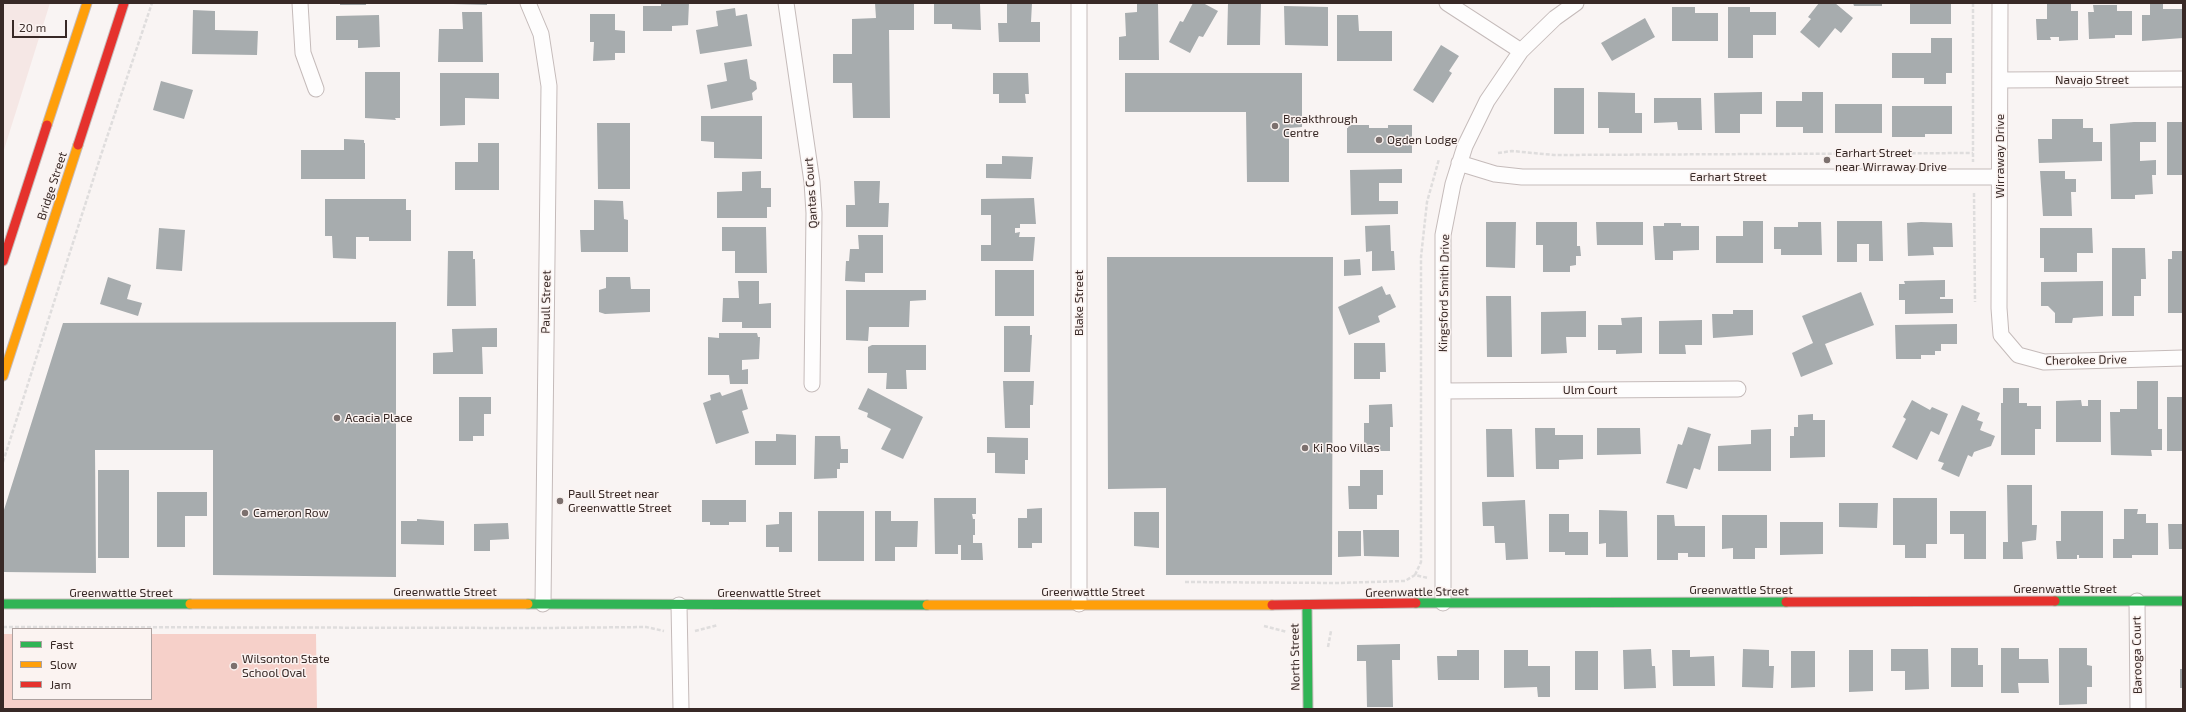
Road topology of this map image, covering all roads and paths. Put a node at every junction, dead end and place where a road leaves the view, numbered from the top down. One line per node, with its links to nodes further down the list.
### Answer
1 (87, 3): 22 (main road, Bridge Street)
2 (124, 3): 26 (main road, Bridge Street)
3 (152, 3): 30 (path)
4 (300, 3): 15 (street)
5 (528, 3): 38 (street, Paull Street)
6 (786, 3): 27 (street, Qantas Court)
7 (1079, 3): 39 (street, Blake Street)
8 (1447, 3): 12 (street)
9 (1576, 3): 12 (street, Kingsford Smith Drive)
10 (1973, 3): 16 (path)
11 (2000, 3): 14 (street, Wirraway Drive)
12 (1521, 51): 19 (street, Kingsford Smith Drive)
13 (2183, 79): 14 (street, Navajo Street)
14 (2000, 80): 21 (street, Wirraway Drive)
15 (316, 89)
16 (1973, 153): 17 (path); 20 (path)
17 (1498, 154)
18 (1439, 159): 31 (path)
19 (1459, 163): 20 (street, Earhart Street); 29 (street, Kingsford Smith Drive)
20 (1974, 177): 21 (street, Earhart Street); 23 (path)
21 (1999, 177): 24 (street, Wirraway Drive)
22 (3, 261)
23 (1975, 302)
24 (1999, 308): 25 (street, Cherokee Drive)
25 (2183, 358)
26 (3, 376)
27 (812, 384)
28 (1738, 389): 29 (street, Ulm Court)
29 (1443, 391): 32 (street, Kingsford Smith Drive)
30 (3, 462)
31 (1415, 575): 32 (path); 33 (path)
32 (1443, 580): 36 (street, Kingsford Smith Drive)
33 (1185, 582)
34 (2137, 601): 35 (main road, Greenwattle Street); 36 (main road, Greenwattle Street); 49 (street, Barooga Court)
35 (2183, 601)
36 (1443, 603): 41 (main road, Greenwattle Street)
37 (3, 604): 38 (main road, Greenwattle Street)
38 (543, 604): 40 (main road, Greenwattle Street)
39 (1078, 604): 40 (main road, Greenwattle Street); 41 (main road, Greenwattle Street)
40 (679, 605): 45 (street)
41 (1307, 605): 48 (main road, North Street)
42 (726, 625): 45 (path)
43 (1262, 625): 46 (path)
44 (3, 627): 45 (path)
45 (680, 631): 47 (street)
46 (1287, 632)
47 (680, 709)
48 (1308, 709)
49 (2138, 709)

